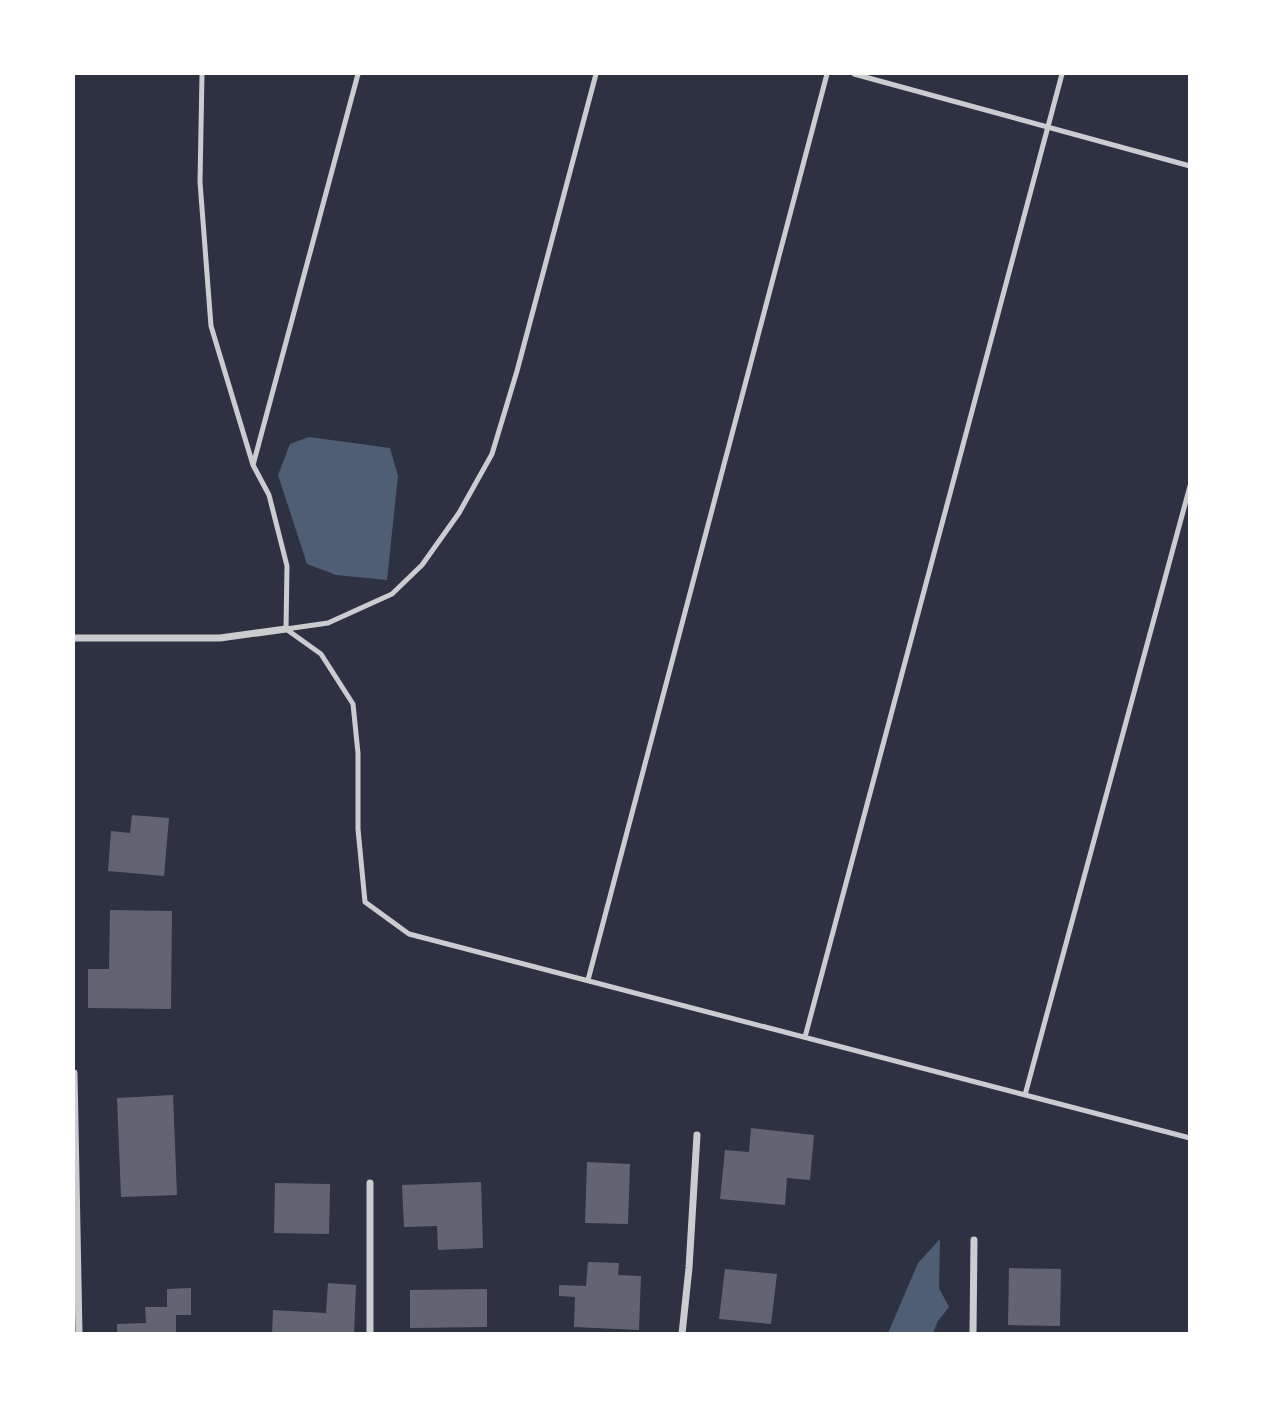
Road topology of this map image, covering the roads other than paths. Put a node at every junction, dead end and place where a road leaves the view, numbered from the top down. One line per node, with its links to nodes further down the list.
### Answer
1 (202, 74): 9 (lane)
2 (358, 74): 9 (lane)
3 (596, 74): 11 (lane)
4 (827, 74): 13 (lane)
5 (854, 74): 7 (lane)
6 (1062, 74): 7 (lane)
7 (1048, 127): 8 (lane); 14 (lane)
8 (1189, 166)
9 (253, 465): 11 (lane)
10 (1189, 486): 16 (lane)
11 (286, 629): 12 (street); 13 (lane)
12 (74, 638)
13 (588, 980): 14 (lane)
14 (805, 1037): 16 (lane)
15 (74, 1073): 21 (street)
16 (1025, 1095): 18 (lane)
17 (697, 1135): 23 (street)
18 (1189, 1138)
19 (370, 1183): 22 (street)
20 (974, 1240): 24 (street)
21 (79, 1334)
22 (370, 1334)
23 (682, 1334)
24 (973, 1334)

